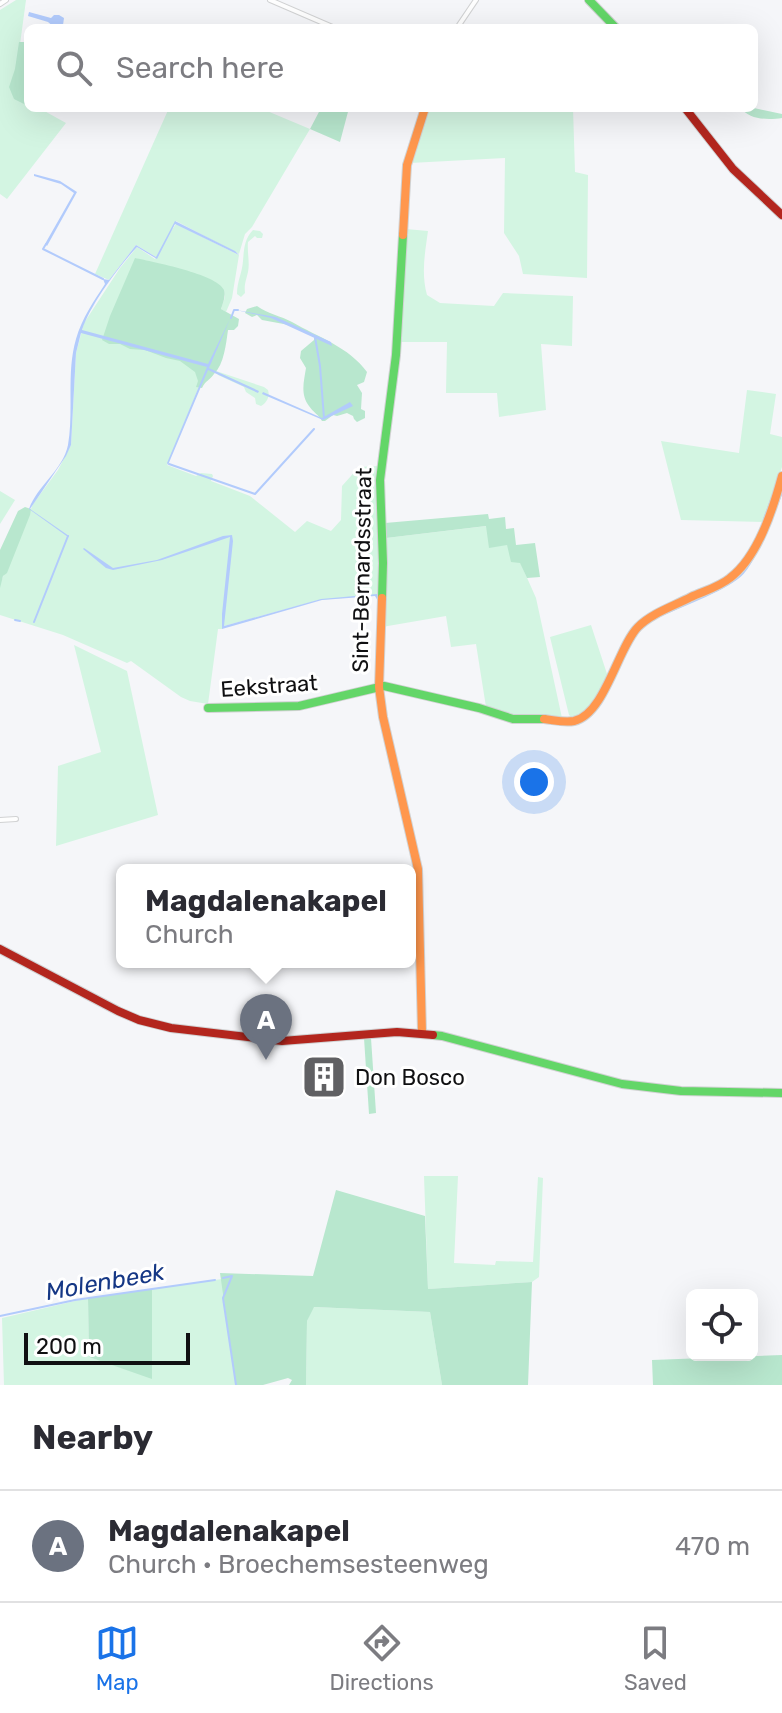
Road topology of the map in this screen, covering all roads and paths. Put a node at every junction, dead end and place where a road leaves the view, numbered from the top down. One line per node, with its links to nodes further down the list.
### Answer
1 (6, 0): 5 (street)
2 (270, 0): 6 (street)
3 (476, 0): 7 (street)
4 (589, 0): 8 (street)
5 (0, 4)
6 (326, 24)
7 (460, 24)
8 (612, 24)
9 (424, 112): 13 (street, Sint-Bernardsstraat)
10 (688, 112): 11 (street)
11 (782, 215)
12 (782, 476): 13 (street)
13 (379, 687): 14 (street, Eekstraat); 18 (street, Sint-Bernardsstraat)
14 (208, 708)
15 (16, 819): 16 (street)
16 (0, 820)
17 (0, 949): 18 (street)
18 (422, 1033): 19 (street)
19 (782, 1093)

